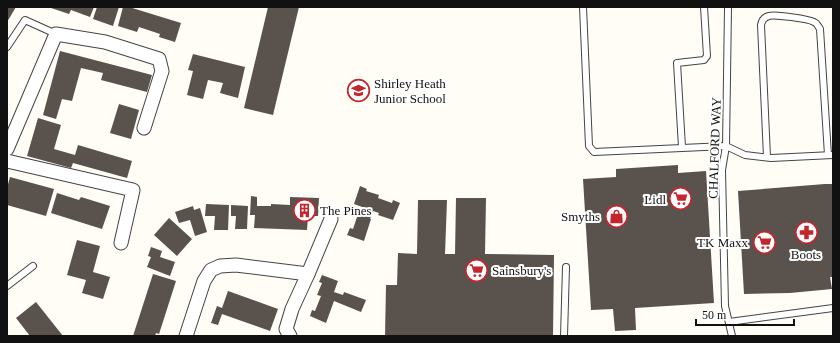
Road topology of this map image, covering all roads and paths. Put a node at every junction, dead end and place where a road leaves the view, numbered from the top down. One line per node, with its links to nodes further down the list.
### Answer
1 (583, 7): 8 (lane)
2 (704, 7): 8 (lane)
3 (728, 7): 7 (lane, CHALFORD WAY)
4 (56, 34): 5 (lane); 6 (street); 9 (street)
5 (7, 47)
6 (144, 128)
7 (726, 146): 8 (lane); 11 (lane); 20 (lane, CHALFORD WAY)
8 (682, 147)
9 (7, 149)
10 (831, 155): 11 (lane); 11 (lane)
11 (767, 157)
12 (7, 161): 14 (street)
13 (330, 219): 17 (street)
14 (121, 243)
15 (33, 266): 18 (lane)
16 (566, 267): 23 (lane)
17 (308, 274): 21 (street); 22 (street)
18 (7, 286)
19 (833, 308): 20 (lane)
20 (729, 322): 24 (lane, CHALFORD WAY)
21 (186, 336)
22 (290, 336)
23 (564, 336)
24 (732, 336)

